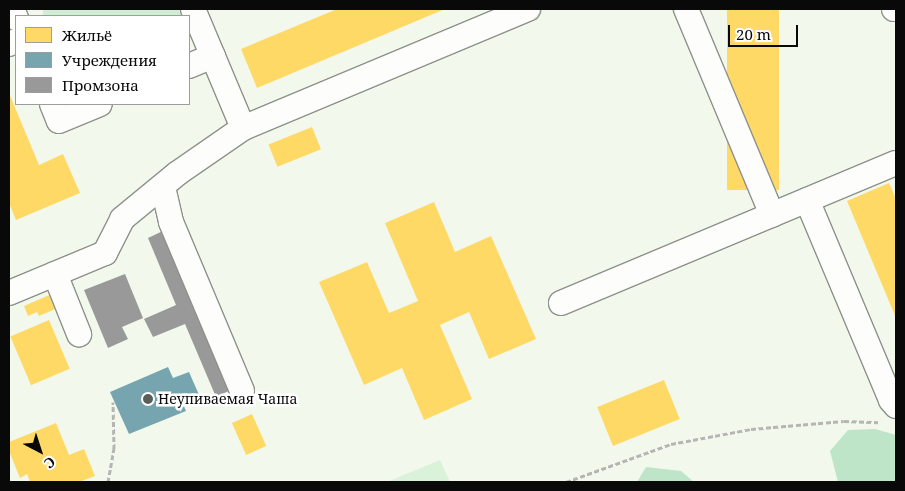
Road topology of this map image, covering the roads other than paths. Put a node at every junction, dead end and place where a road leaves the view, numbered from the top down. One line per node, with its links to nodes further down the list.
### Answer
1 (193, 9): 4 (lane)
2 (528, 9): 8 (lane)
3 (686, 9): 12 (lane)
4 (213, 56): 5 (lane); 8 (lane)
5 (190, 66)
6 (52, 105): 7 (lane)
7 (98, 105)
8 (243, 128): 10 (lane)
9 (896, 163): 11 (lane)
10 (163, 187): 13 (lane); 17 (lane)
11 (807, 200): 12 (lane); 18 (lane)
12 (772, 215): 15 (lane)
13 (55, 274): 14 (lane); 16 (lane)
14 (9, 293)
15 (561, 304)
16 (79, 334)
17 (242, 390)
18 (892, 414)

